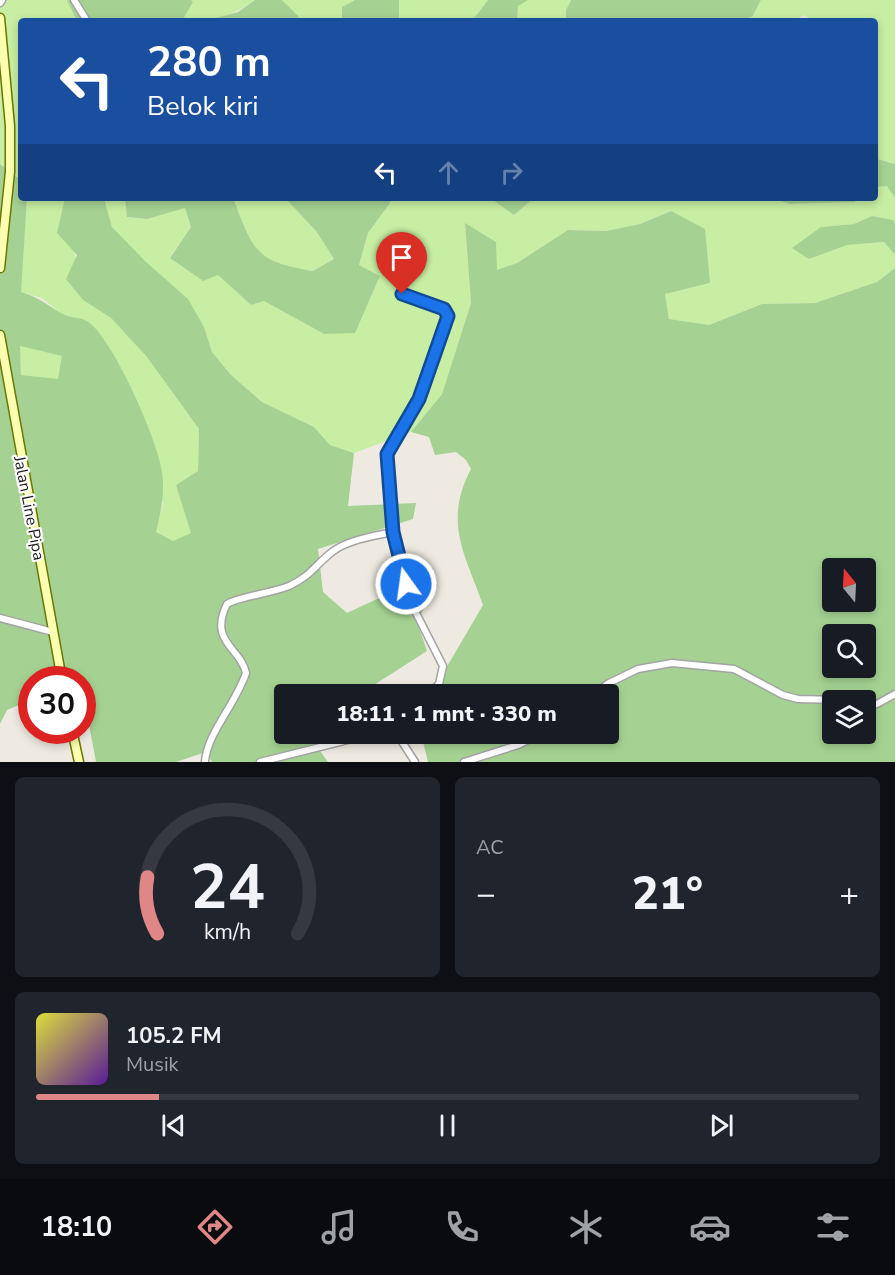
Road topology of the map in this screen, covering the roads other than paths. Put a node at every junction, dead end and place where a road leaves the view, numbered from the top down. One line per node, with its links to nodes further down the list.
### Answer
1 (74, 0): 3 (street)
2 (0, 18): 4 (main road)
3 (85, 18)
4 (2, 223): 5 (main road)
5 (0, 268)
6 (402, 294): 9 (street)
7 (0, 335): 8 (main road, Jalan Line Pipa)
8 (3, 373): 11 (main road, Jalan Line Pipa)
9 (393, 532): 13 (street); 23 (street)
10 (0, 618): 11 (street)
11 (53, 632): 12 (main road, Jalan Line Pipa)
12 (59, 666)
13 (437, 684)
14 (608, 684): 16 (street)
15 (895, 694): 17 (street)
16 (822, 700)
17 (876, 704)
18 (75, 744): 22 (main road)
19 (332, 744): 24 (street)
20 (403, 744): 25 (street)
21 (520, 744): 26 (street)
22 (79, 762)
23 (205, 762)
24 (260, 762)
25 (415, 762)
26 (464, 762)

